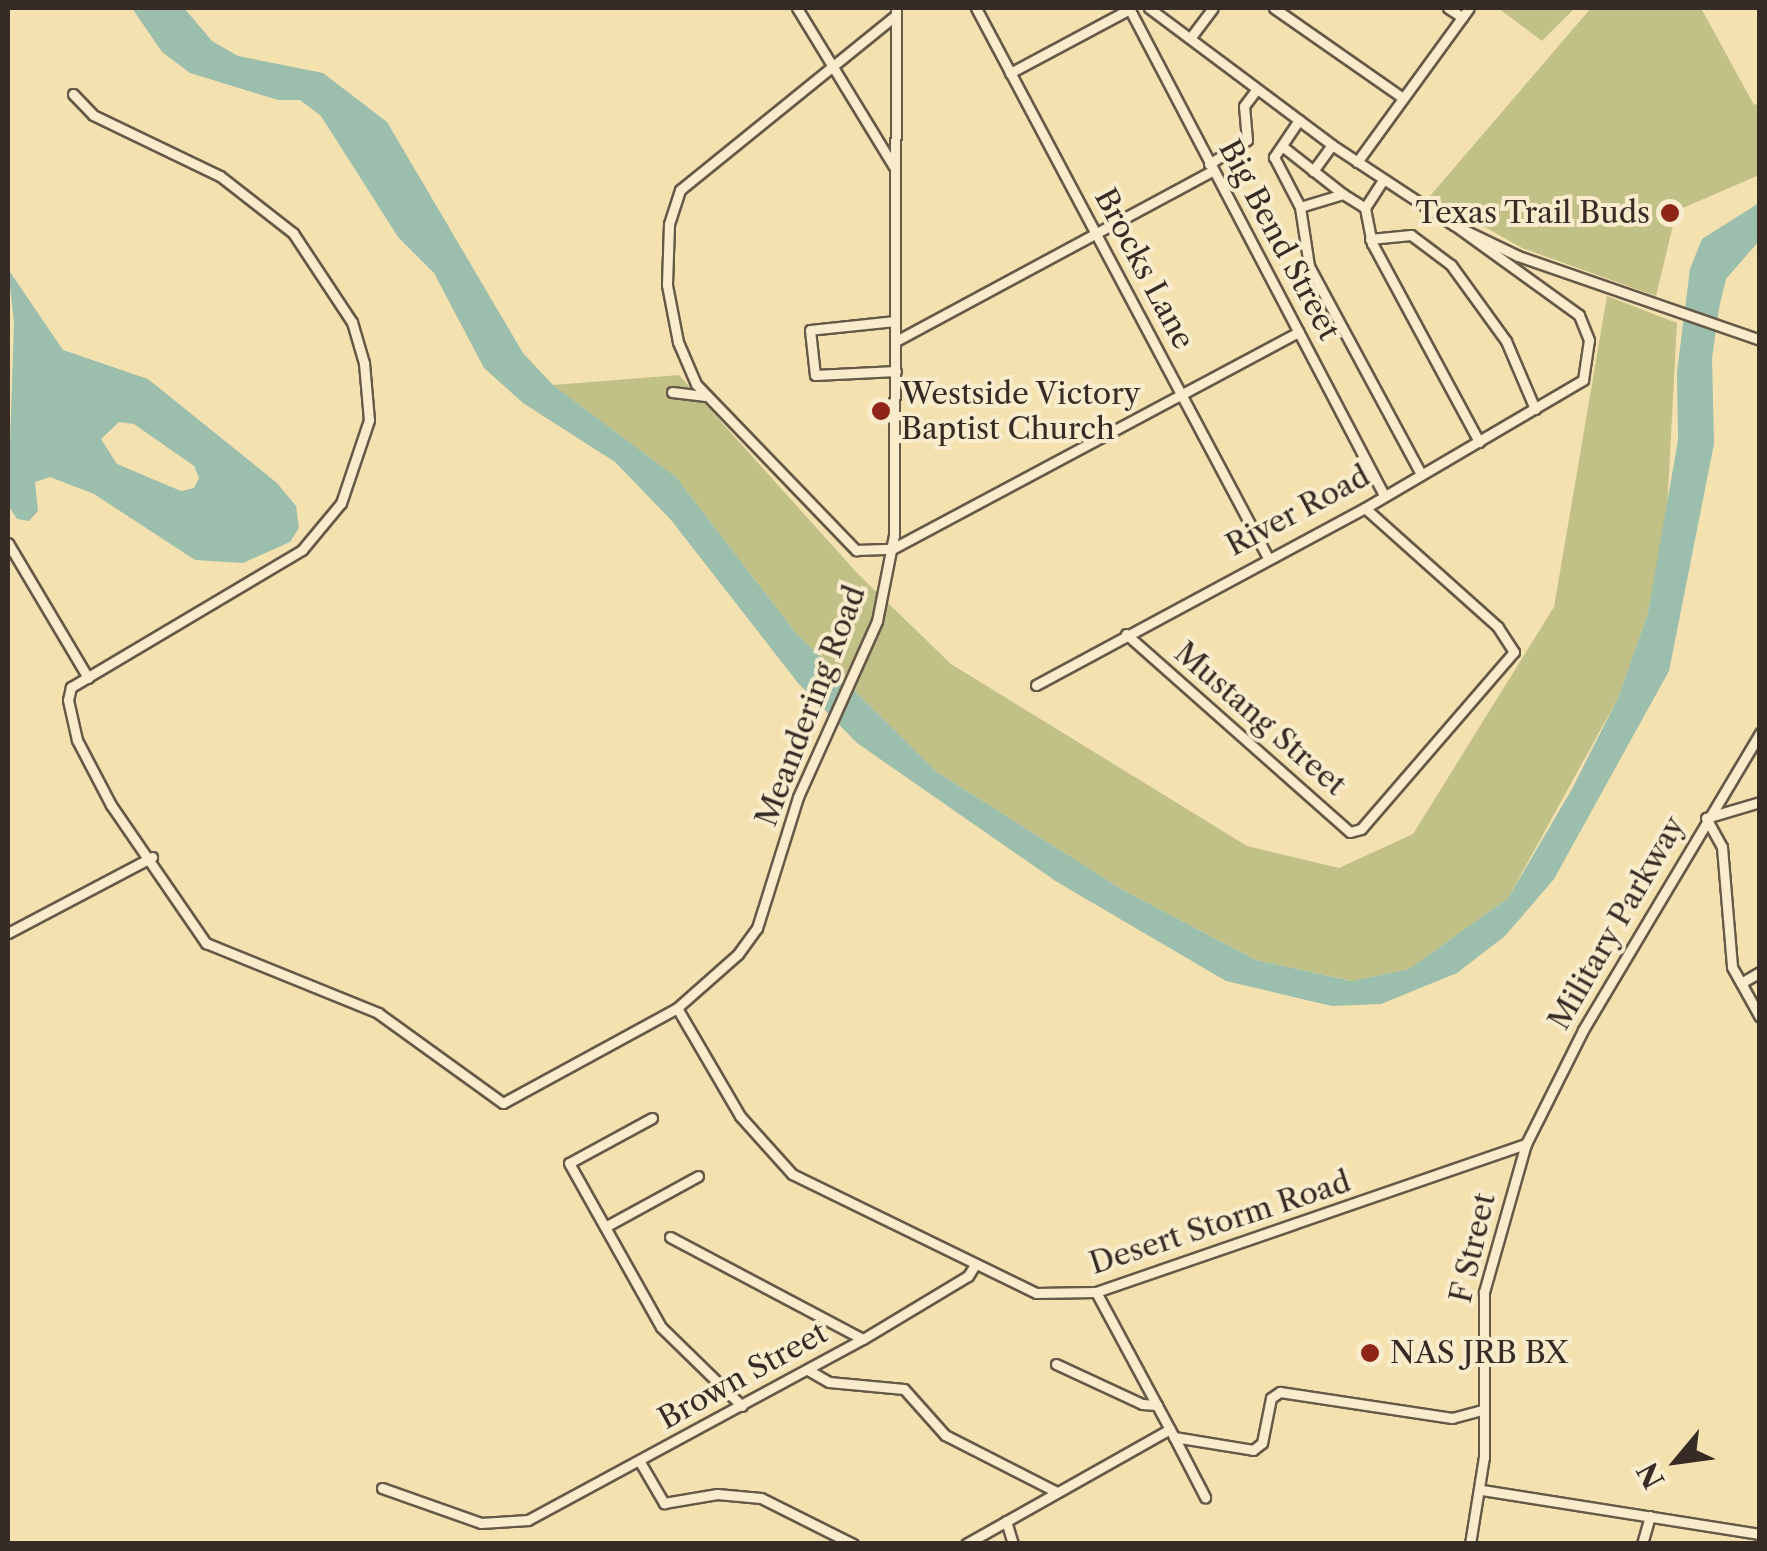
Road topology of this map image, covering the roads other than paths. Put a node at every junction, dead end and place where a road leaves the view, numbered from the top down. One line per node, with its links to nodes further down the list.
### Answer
1 (797, 8): 12 (street)
2 (976, 8): 13 (street, Brocks Lane)
3 (1149, 8): 11 (street)
4 (1213, 8): 11 (street)
5 (1274, 8): 16 (street)
6 (1448, 8): 10 (street)
7 (1468, 8): 10 (street)
8 (1130, 9): 13 (street); 21 (street, Big Bend Street)
9 (896, 11): 12 (street); 22 (street, Meandering Road)
10 (1462, 17): 16 (street)
11 (1191, 37): 14 (street)
12 (832, 66): 22 (street); 38 (street)
13 (1010, 74): 29 (street, Brocks Lane)
14 (1257, 88): 17 (street); 21 (street)
15 (73, 94): 48 (street)
16 (1403, 98): 20 (street)
17 (1300, 120): 18 (street); 19 (street)
18 (1332, 145): 20 (street); 23 (street)
19 (1282, 146): 23 (street); 26 (street)
20 (1357, 162): 24 (street)
21 (1211, 167): 29 (street); 32 (street, Big Bend Street)
22 (895, 169): 31 (street, Meandering Road)
23 (1314, 172): 25 (street)
24 (1382, 180): 27 (street); 28 (street)
25 (1343, 194): 26 (street); 27 (street)
26 (1300, 207): 41 (street)
27 (1365, 208): 30 (street)
28 (1454, 225): 33 (street); 39 (street, River Road)
29 (1096, 232): 34 (street); 37 (street, Brocks Lane)
30 (1370, 239): 39 (street); 40 (street)
31 (895, 320): 34 (street, Meandering Road); 35 (street)
32 (1299, 332): 37 (street); 42 (street, Big Bend Street)
33 (1760, 340)
34 (896, 341): 35 (street, Meandering Road)
35 (896, 372): 45 (street, Meandering Road)
36 (672, 392): 38 (street)
37 (1182, 394): 45 (street); 46 (street, Brocks Lane)
38 (705, 396): 45 (street)
39 (1535, 409): 40 (street, River Road)
40 (1479, 442): 41 (street, River Road)
41 (1421, 474): 42 (street, River Road)
42 (1384, 495): 43 (street, River Road)
43 (1365, 508): 46 (street, River Road); 47 (street, Mustang Street)
44 (8, 543): 48 (street)
45 (892, 549): 57 (street, Meandering Road)
46 (1266, 556): 47 (street, River Road)
47 (1126, 634): 49 (street, River Road)
48 (88, 678): 53 (street)
49 (1036, 685)
50 (1760, 733): 52 (street, Military Parkway)
51 (1760, 802): 52 (street)
52 (1706, 818): 56 (street); 60 (street, Military Parkway)
53 (152, 856): 54 (street); 57 (street, Meandering Road)
54 (8, 933)
55 (1760, 972): 56 (street)
56 (1741, 983): 58 (street)
57 (677, 1008): 64 (street, Desert Storm Road)
58 (1760, 1018)
59 (652, 1118): 62 (street)
60 (1526, 1144): 65 (street, Desert Storm Road); 71 (street, F Street)
61 (698, 1176): 62 (street)
62 (605, 1227): 70 (street)
63 (670, 1237): 66 (street)
64 (975, 1265): 65 (street, Desert Storm Road); 66 (street, Brown Street)
65 (1096, 1292): 69 (street)
66 (864, 1339): 68 (street, Brown Street)
67 (1056, 1364): 69 (street)
68 (808, 1370): 70 (street, Brown Street); 76 (street)
69 (1157, 1405): 72 (street)
70 (742, 1406): 73 (street, Brown Street)
71 (1482, 1410): 72 (street); 75 (street, F Street)
72 (1172, 1433): 76 (street); 77 (street)
73 (640, 1462): 74 (street, Brown Street); 81 (street)
74 (382, 1488)
75 (1482, 1490): 78 (street); 84 (street, F Street)
76 (1057, 1492): 79 (street)
77 (1205, 1496)
78 (1650, 1516): 80 (street); 85 (street)
79 (1006, 1521): 82 (street); 83 (street)
80 (1760, 1534)
81 (854, 1544)
82 (966, 1544)
83 (1012, 1544)
84 (1470, 1544)
85 (1642, 1544)

